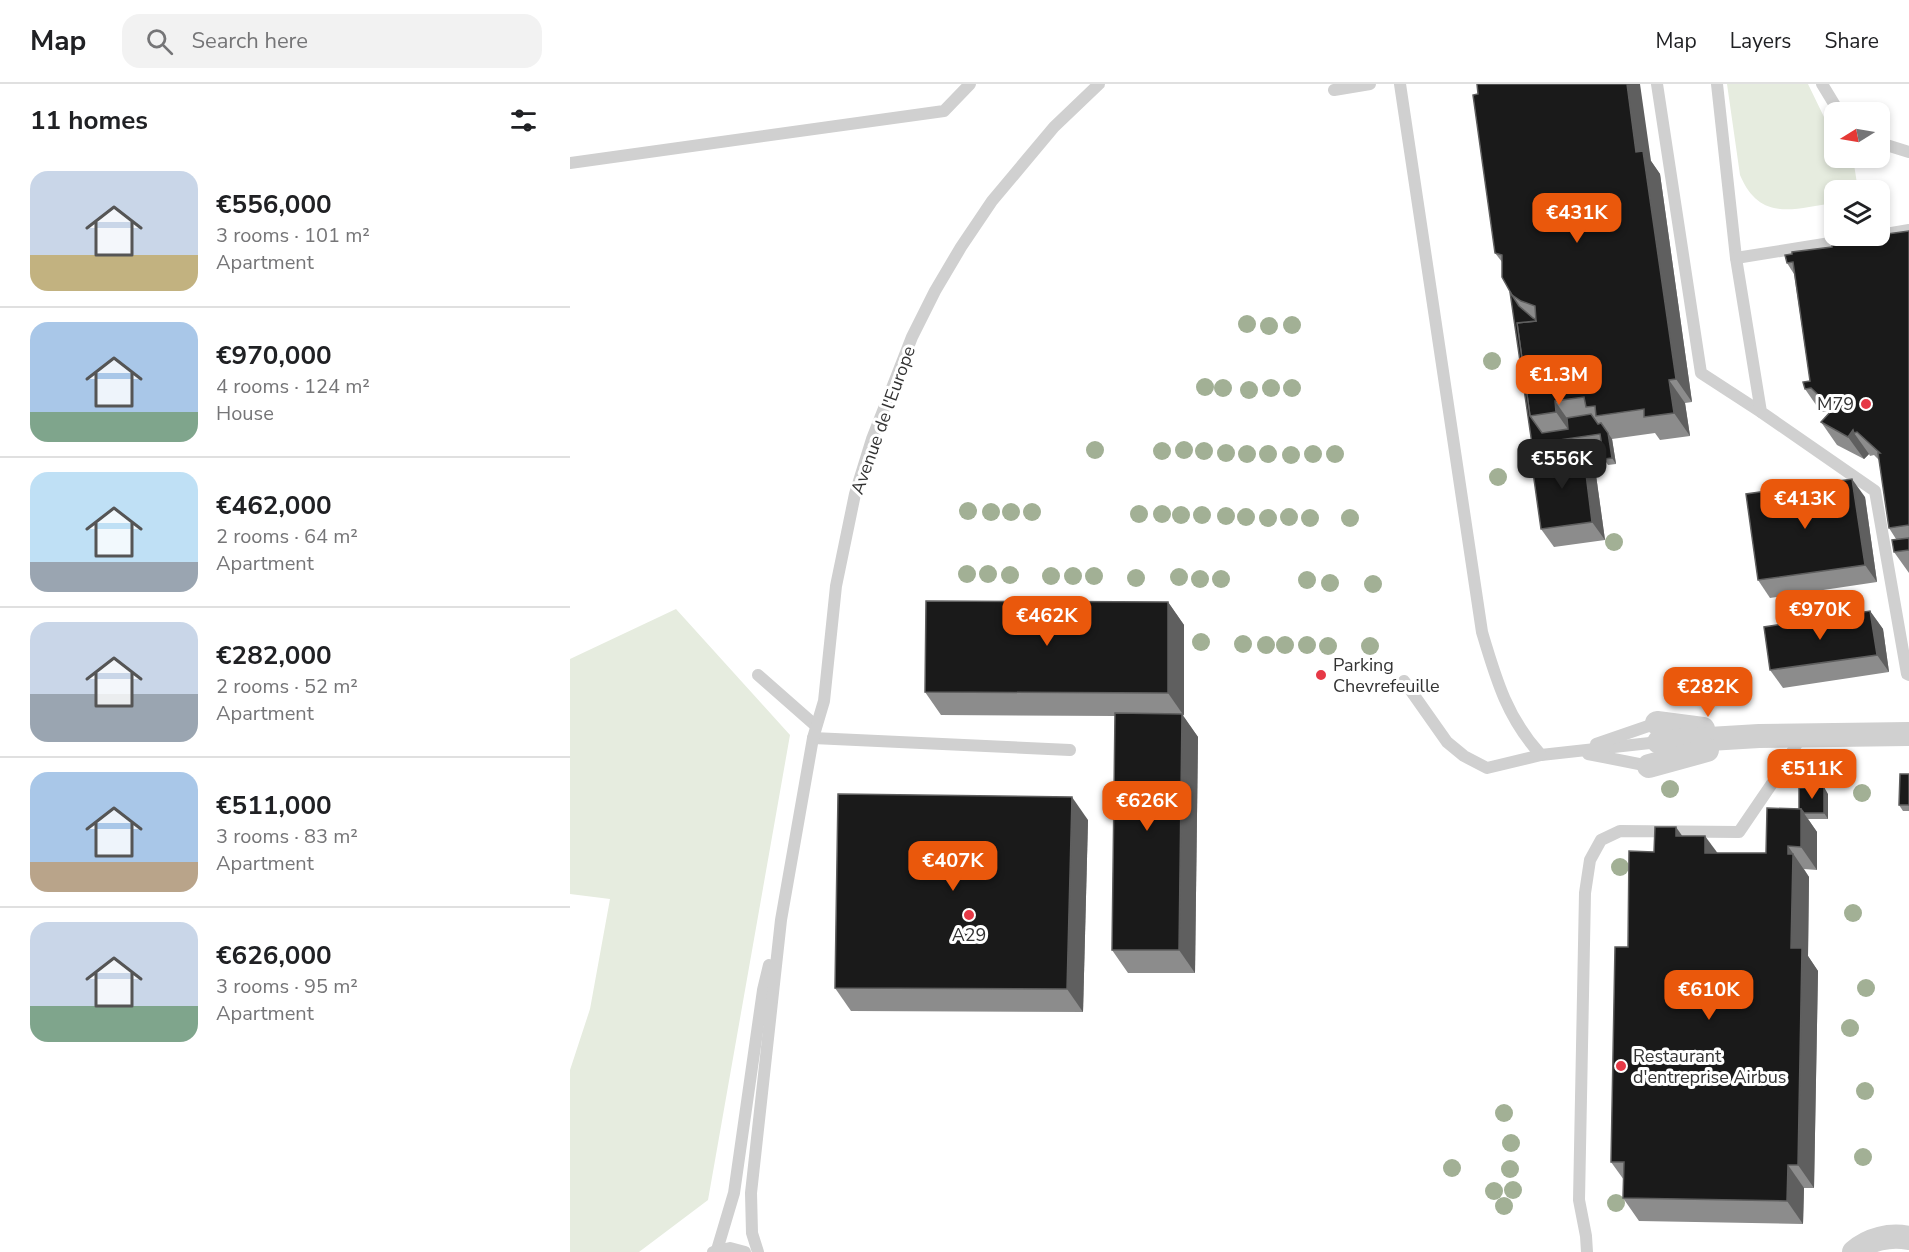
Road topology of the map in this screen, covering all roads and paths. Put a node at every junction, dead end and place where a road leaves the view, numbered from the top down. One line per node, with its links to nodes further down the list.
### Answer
1 (969, 84): 12 (lane)
2 (1098, 84): 21 (lane, Avenue de l'Europe)
3 (1370, 84): 8 (lane)
4 (1400, 84): 28 (lane)
5 (1657, 84): 17 (lane)
6 (1717, 84): 16 (lane)
7 (1822, 84): 9 (lane)
8 (1334, 90)
9 (1833, 102)
10 (1890, 146): 11 (lane)
11 (1909, 152)
12 (570, 163)
13 (1909, 230): 14 (lane)
14 (1890, 233)
15 (1824, 244): 16 (lane)
16 (1736, 258): 17 (lane)
17 (1761, 412): 19 (lane)
18 (758, 675): 21 (lane)
19 (1909, 675)
20 (1404, 681): 28 (lane)
21 (814, 732): 26 (lane); 30 (lane, Avenue de l'Europe)
22 (1658, 732): 25 (street); 27 (lane); 27 (lane)
23 (1909, 734): 24 (street)
24 (1802, 735): 25 (street); 37 (lane)
25 (1759, 736): 29 (street)
26 (1070, 750)
27 (1575, 752): 28 (lane); 29 (lane)
28 (1541, 755)
29 (1649, 765)
30 (781, 920): 34 (lane); 36 (lane)
31 (1909, 1217): 32 (street)
32 (1880, 1238): 33 (street); 38 (street)
33 (1909, 1238)
34 (715, 1251): 35 (lane)
35 (746, 1252)
36 (759, 1252)
37 (1587, 1252)
38 (1854, 1252)

